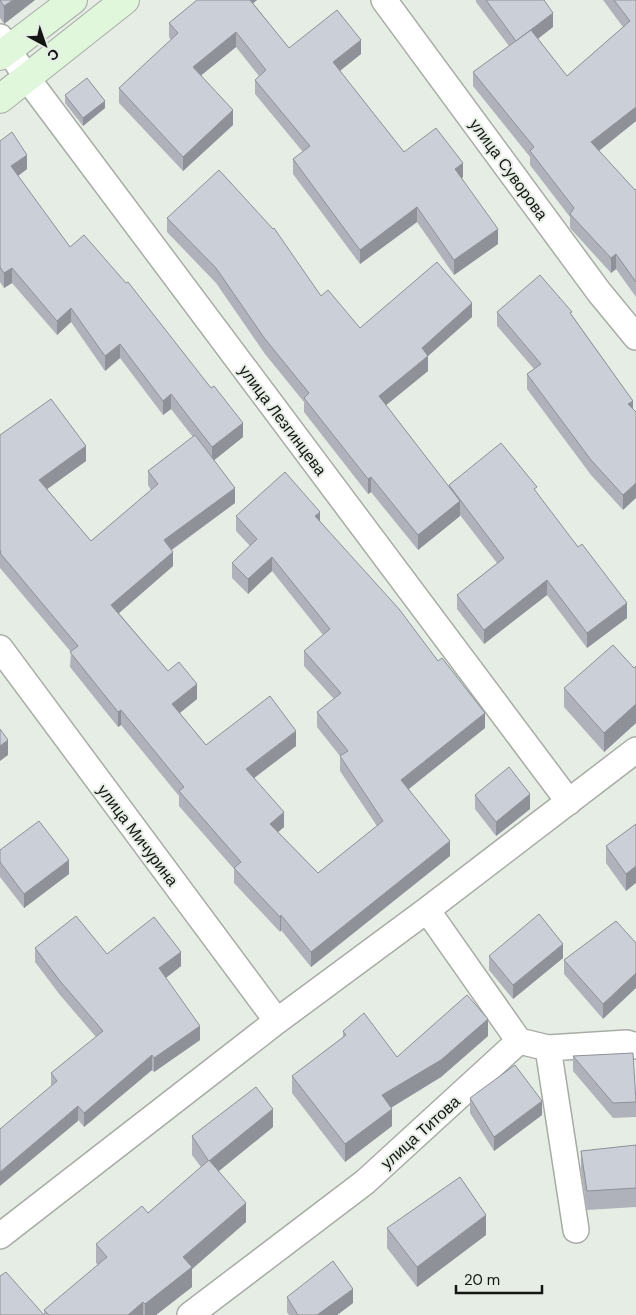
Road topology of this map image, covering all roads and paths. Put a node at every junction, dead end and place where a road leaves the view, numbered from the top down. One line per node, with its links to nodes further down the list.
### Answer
1 (72, 0): 4 (main road)
2 (125, 0): 5 (main road)
3 (384, 0): 7 (street, улица Суворова)
4 (3, 47): 5 (street, улица Лезгинцева)
5 (27, 78): 6 (main road); 10 (street, улица Лезгинцева)
6 (0, 99)
7 (636, 337)
8 (0, 648): 12 (street, улица Мичурина)
9 (636, 750): 10 (street)
10 (569, 802): 11 (street)
11 (427, 910): 12 (street); 13 (street)
12 (277, 1021): 17 (street)
13 (519, 1041): 15 (street); 18 (street, улица Титова)
14 (636, 1046): 15 (street)
15 (548, 1048): 16 (street)
16 (576, 1230)
17 (0, 1236)
18 (190, 1315)

